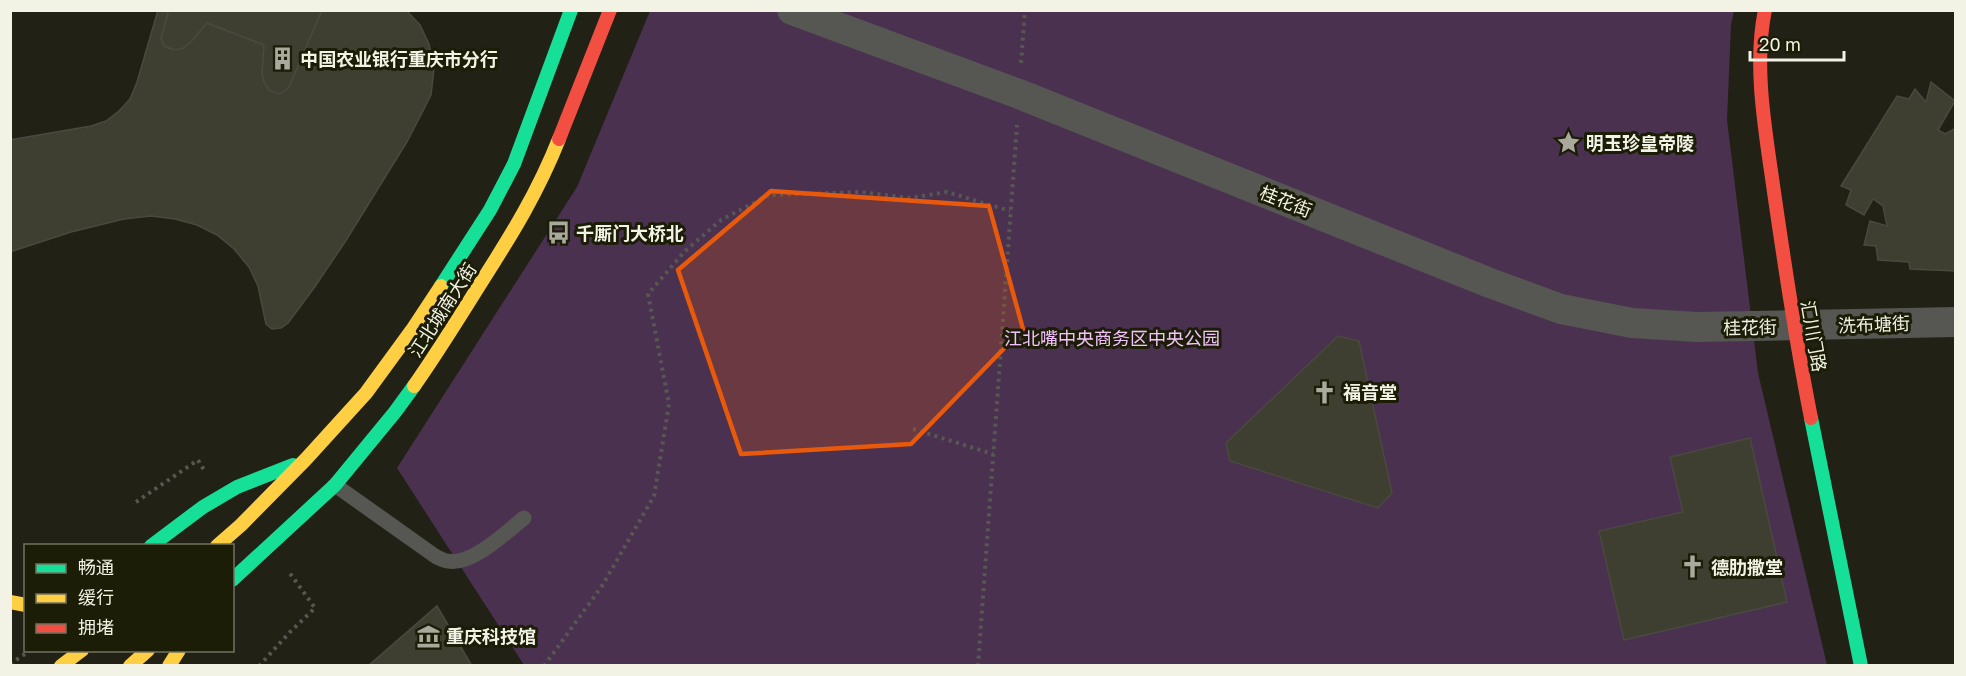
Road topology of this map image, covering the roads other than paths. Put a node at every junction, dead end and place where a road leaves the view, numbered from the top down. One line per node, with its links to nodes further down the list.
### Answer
1 (571, 10): 7 (main road, 江北城南大街)
2 (610, 10): 8 (main road, 江北城南大街)
3 (792, 10): 6 (street, 桂花街)
4 (1765, 10): 6 (main road, 汇川门路)
5 (1956, 322): 6 (street, 洗布塘街)
6 (1793, 326): 21 (main road, 汇川门路)
7 (306, 459): 10 (main road); 11 (main road, 江北城南大街)
8 (335, 485): 9 (lane); 12 (main road, 江北城南大街)
9 (524, 518)
10 (154, 544)
11 (219, 544)
12 (263, 554): 13 (main road, 江北城南大街); 14 (main road)
13 (234, 578)
14 (234, 586)
15 (81, 652): 18 (main road)
16 (147, 652): 19 (main road)
17 (178, 652): 20 (main road)
18 (61, 666)
19 (130, 666)
20 (169, 666)
21 (1861, 666)

